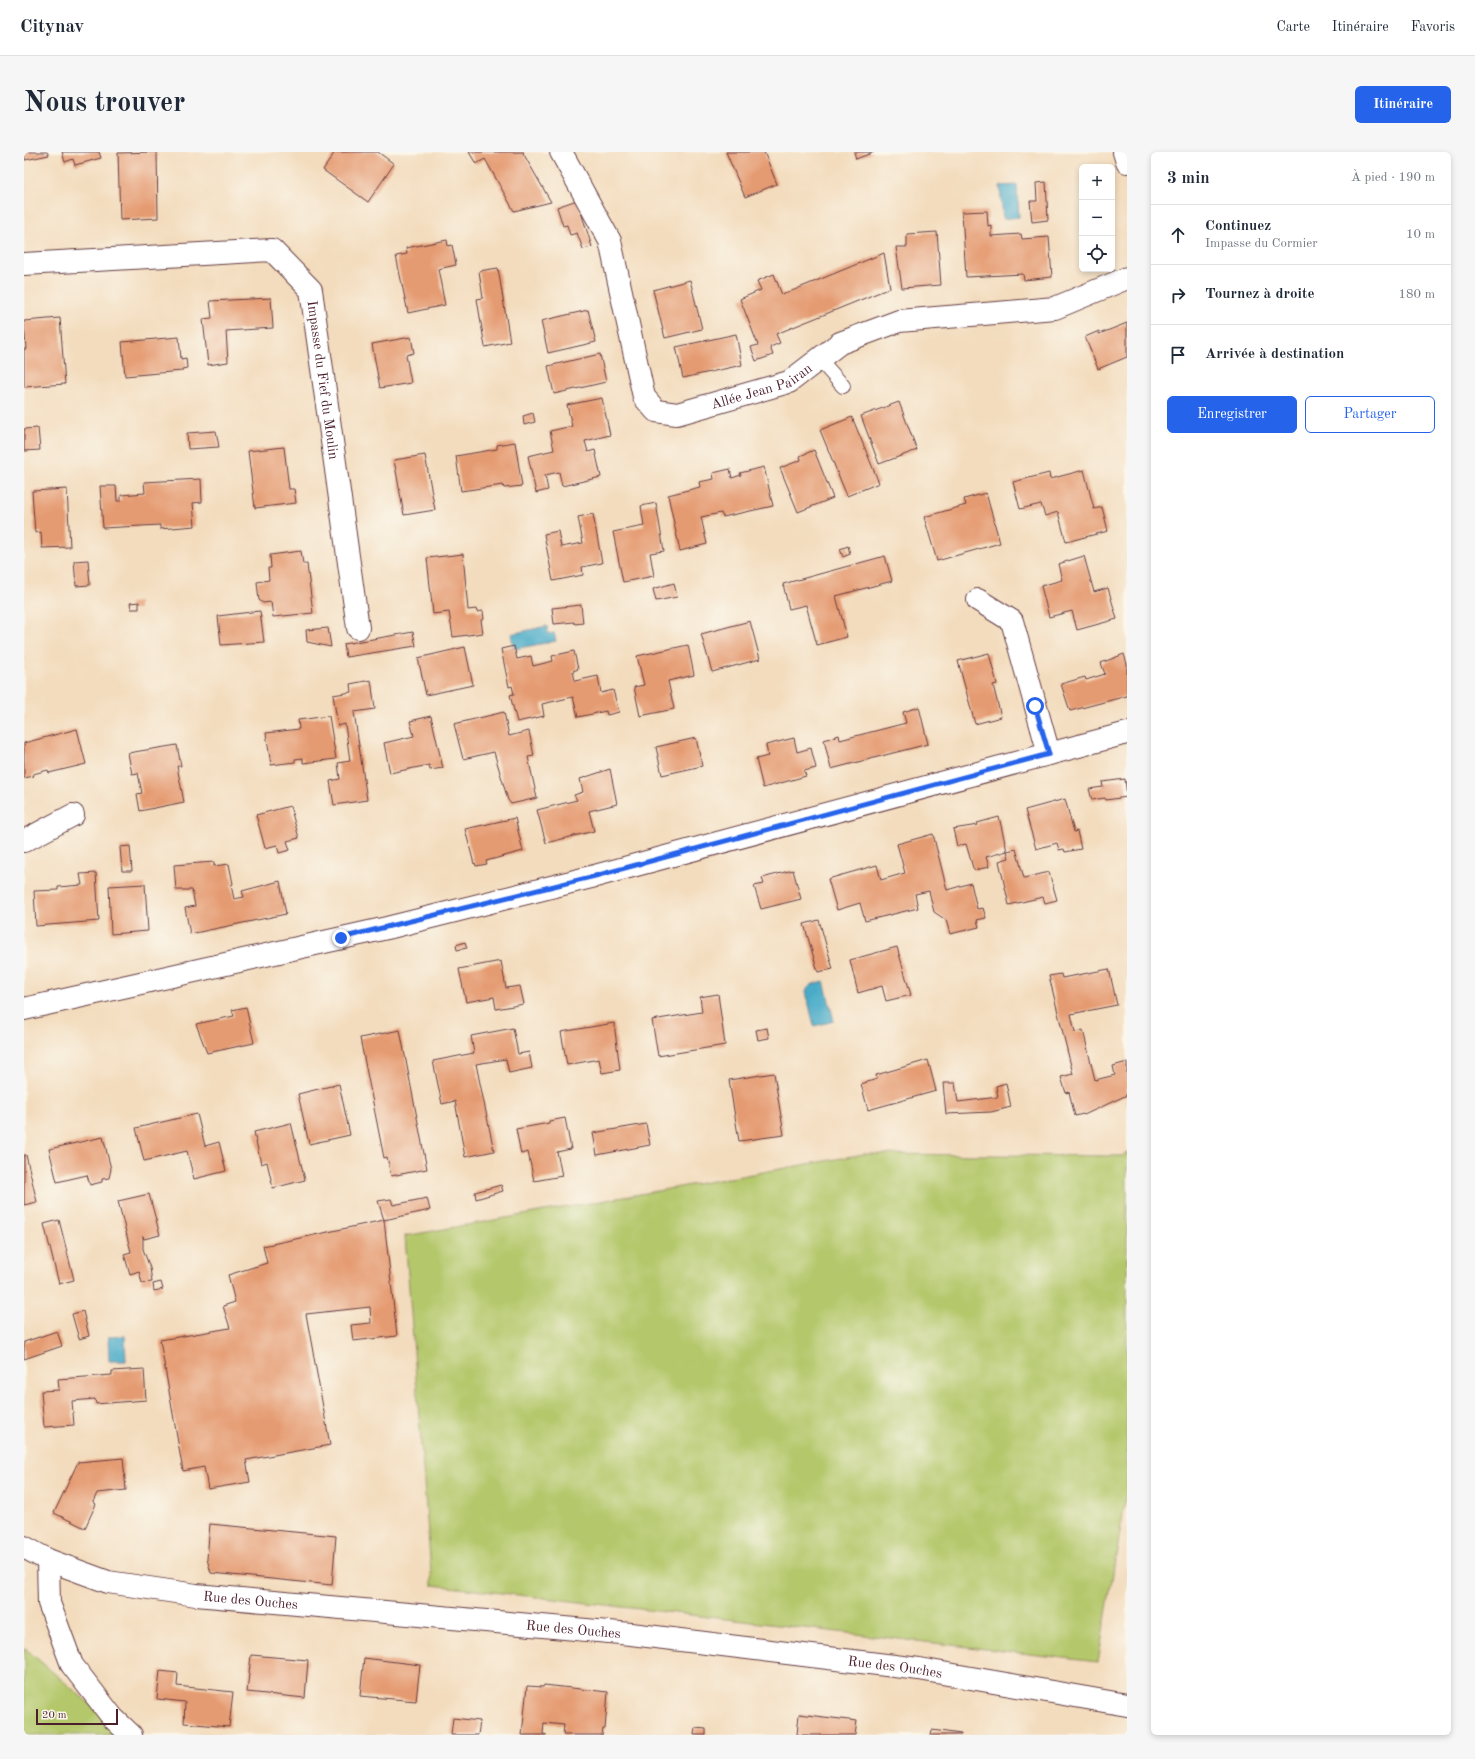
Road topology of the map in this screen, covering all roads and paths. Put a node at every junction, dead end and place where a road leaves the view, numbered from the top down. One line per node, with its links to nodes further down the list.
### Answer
1 (561, 152): 6 (street, Allée Jean Pairan)
2 (1124, 152): 3 (street)
3 (1127, 162)
4 (24, 264): 9 (street, Impasse du Fief du Moulin)
5 (1127, 278): 6 (street, Allée Jean Pairan)
6 (819, 359): 7 (lane)
7 (843, 386)
8 (978, 600): 11 (street)
9 (358, 628)
10 (1127, 733): 11 (street)
11 (1049, 754): 14 (street)
12 (73, 815): 13 (street)
13 (24, 841)
14 (24, 1009)
15 (24, 1547): 16 (street, Rue des Ouches)
16 (48, 1560): 17 (street, Rue des Ouches); 18 (street)
17 (1127, 1705)
18 (131, 1735)

